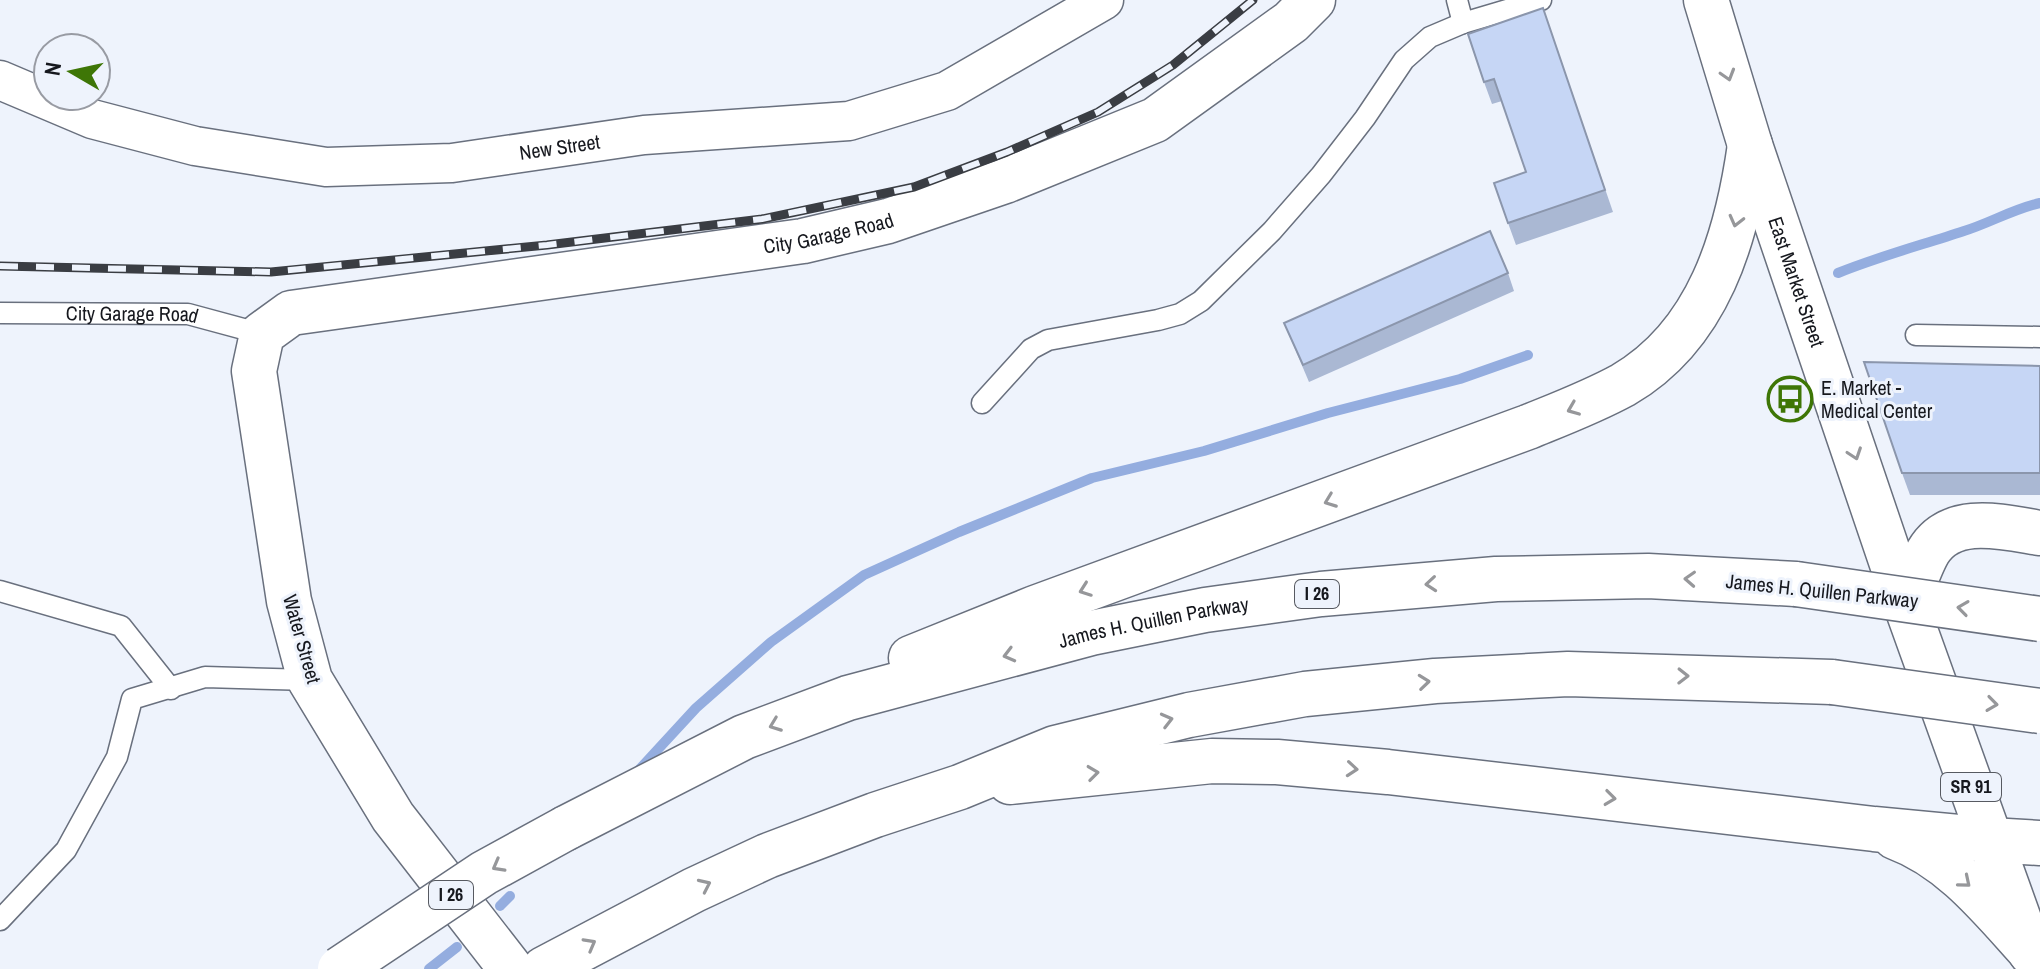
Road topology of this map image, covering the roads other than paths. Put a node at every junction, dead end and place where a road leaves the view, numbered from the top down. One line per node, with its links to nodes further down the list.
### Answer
1 (1104, 0): 7 (street, New Street)
2 (1313, 0): 10 (main road, City Garage Road)
3 (1457, 0): 6 (lane)
4 (1541, 0): 6 (lane)
5 (1706, 0): 8 (main road, East Market Street / SR 91, one-way to 8)
6 (1463, 23): 13 (lane)
7 (0, 80)
8 (1750, 145): 16 (main road, East Market Street / SR 91, one-way to 16); 20 (main road, one-way to 20)
9 (0, 313): 10 (lane, City Garage Road)
10 (276, 324): 18 (main road, Water Street)
11 (1916, 335): 12 (lane)
12 (2040, 337)
13 (982, 403)
14 (2040, 533): 16 (main road)
15 (0, 591): 19 (lane)
16 (1906, 605): 24 (main road, East Market Street / SR 91)
17 (2040, 619): 20 (main road, James H. Quillen Parkway / I 26, one-way to 20, bridge)
18 (310, 680): 19 (lane); 29 (main road, Water Street)
19 (171, 689): 26 (lane)
20 (848, 698): 28 (main road, James H. Quillen Parkway / I 26, one-way to 28, bridge)
21 (2040, 711): 22 (main road, one-way to 21, bridge)
22 (960, 787): 23 (main road, one-way to 23); 30 (main road, one-way to 22)
23 (1874, 829): 24 (main road); 27 (main road, one-way to 27)
24 (1990, 840): 25 (main road); 27 (main road, East Market Street / SR 91)
25 (2040, 843)
26 (0, 920)
27 (2034, 960)
28 (340, 969)
29 (511, 969)
30 (544, 969)

